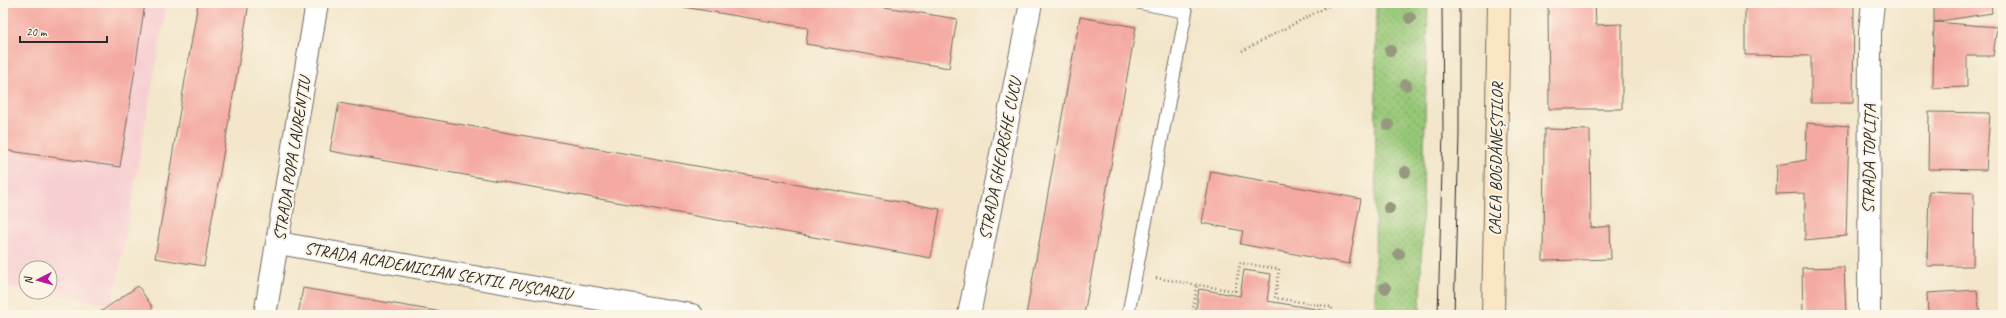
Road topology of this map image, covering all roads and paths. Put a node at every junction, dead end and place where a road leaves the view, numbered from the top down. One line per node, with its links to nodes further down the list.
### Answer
1 (317, 3): 8 (street, STRADA POPA LAURENȚIU)
2 (1031, 3): 13 (street, STRADA GHEORGHE CUCU)
3 (1140, 3): 9 (lane)
4 (1334, 3): 7 (path)
5 (1499, 3): 17 (main road, CALEA BOGDĂNEȘTILOR)
6 (1873, 3): 18 (street, STRADA TOPLIȚA)
7 (1242, 50)
8 (278, 243): 11 (street, STRADA POPA LAURENȚIU); 12 (street, STRADA ACADEMICIAN SEXTIL PUȘCARIU)
9 (1136, 274): 10 (path); 14 (lane)
10 (1197, 285): 15 (path); 16 (path)
11 (266, 315)
12 (692, 315)
13 (969, 315)
14 (1128, 315)
15 (1192, 315)
16 (1331, 315)
17 (1493, 315)
18 (1869, 315)

